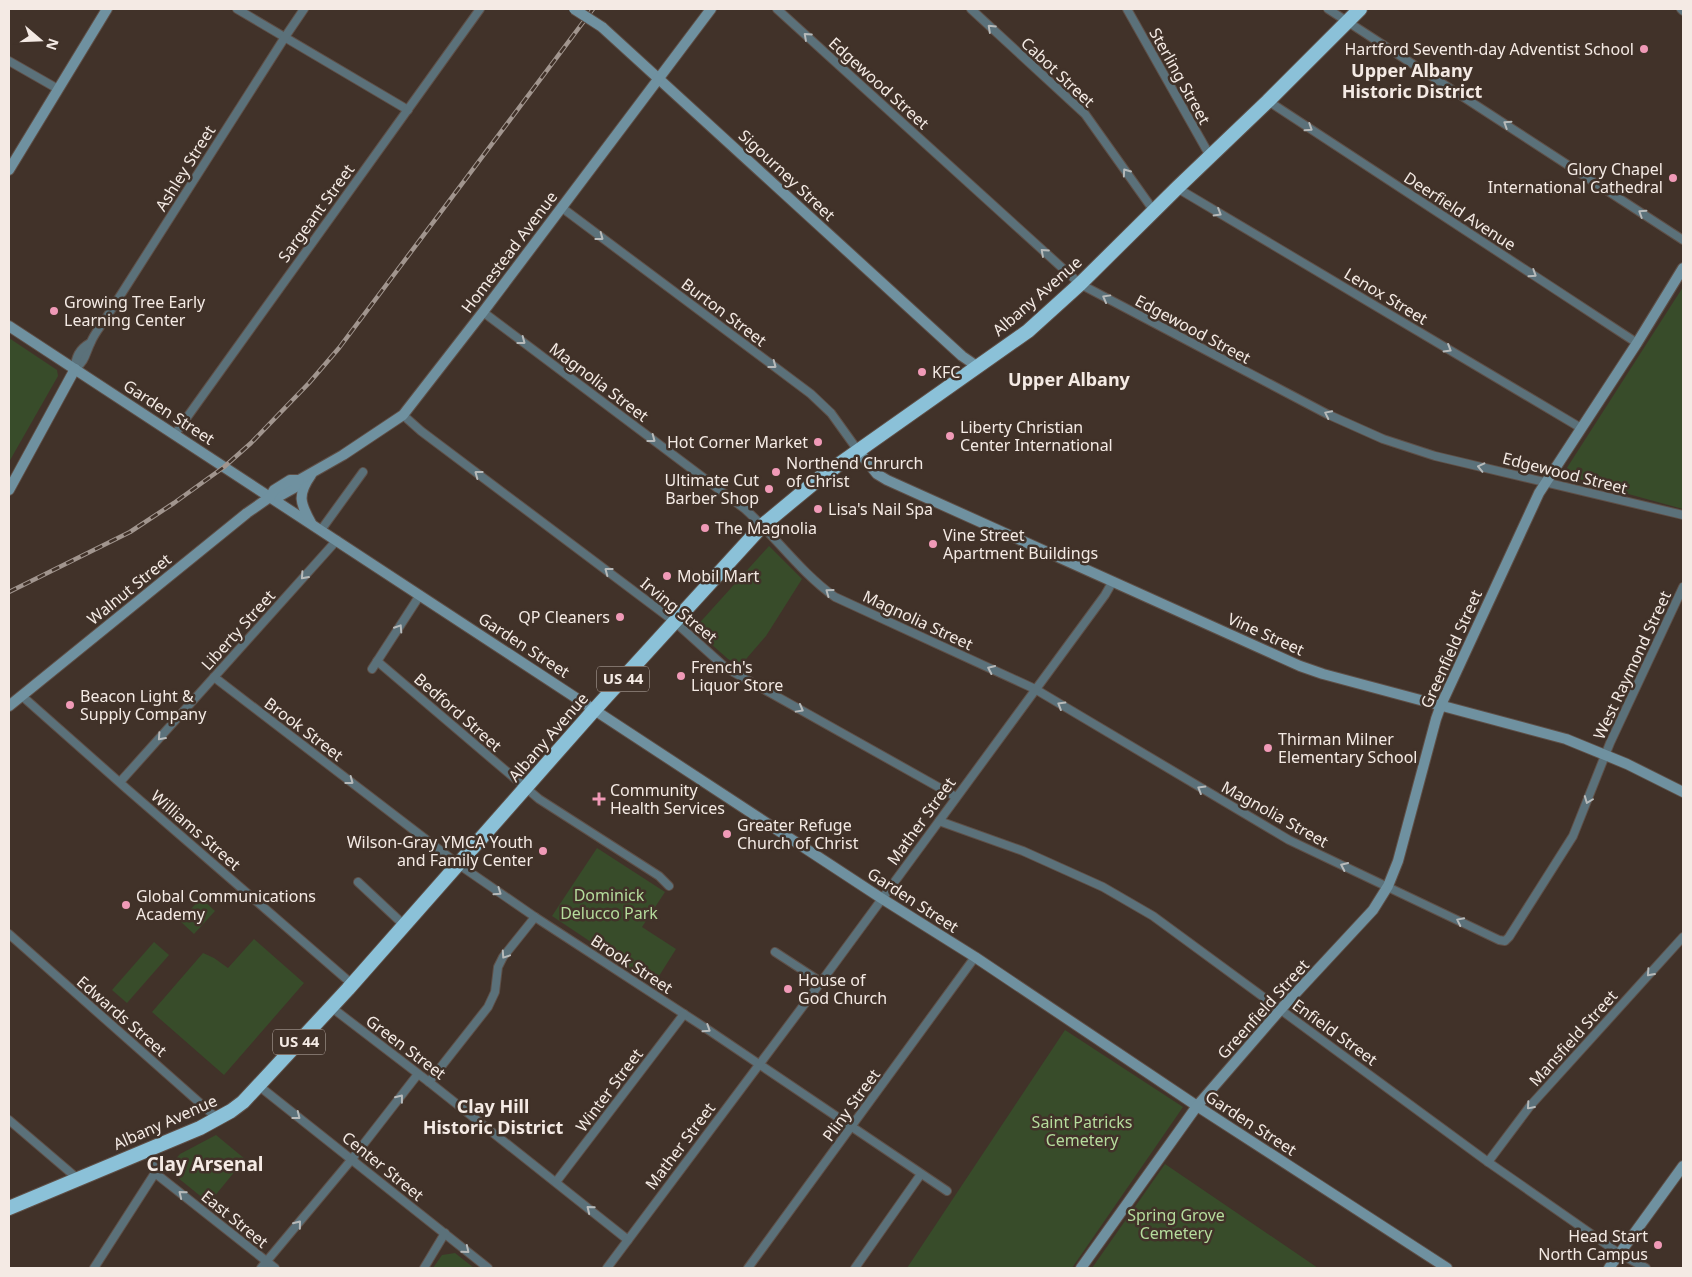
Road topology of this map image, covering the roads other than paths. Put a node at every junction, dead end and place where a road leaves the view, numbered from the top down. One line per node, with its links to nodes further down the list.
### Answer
1 (107, 9): 16 (street)
2 (238, 9): 13 (street)
3 (304, 9): 13 (street, Ashley Street)
4 (480, 9): 18 (street, Sargeant Street)
5 (574, 9): 15 (street, Sigourney Street, bridge)
6 (711, 9): 15 (street, Homestead Avenue)
7 (777, 9): 26 (street, Edgewood Street, one-way to 7)
8 (971, 9): 23 (street, Cabot Street, one-way to 8)
9 (1127, 9): 19 (street, Sterling Street)
10 (1328, 9): 12 (street)
11 (1360, 9): 12 (highway, Albany Avenue / US 44)
12 (1347, 22): 17 (highway, Albany Avenue / US 44); 24 (street, one-way to 12)
13 (285, 37): 18 (street); 31 (street, Ashley Street)
14 (9, 60): 16 (street)
15 (659, 77): 22 (street, Homestead Avenue); 30 (street, Sigourney Street)
16 (58, 89): 20 (street)
17 (1268, 101): 19 (highway, Albany Avenue / US 44); 29 (street, Deerfield Avenue, one-way to 29)
18 (408, 110): 34 (street, Sargeant Street)
19 (1210, 156): 21 (highway, Albany Avenue / US 44)
20 (9, 170)
21 (1177, 188): 23 (highway, Albany Avenue / US 44); 33 (street, Lenox Street, one-way to 33)
22 (561, 207): 27 (street, Homestead Avenue); 35 (street, Burton Street, one-way to 35)
23 (1154, 211): 26 (highway, Albany Avenue / US 44)
24 (1683, 240)
25 (1683, 268): 29 (street, Greenfield Street)
26 (1080, 284): 30 (highway, Albany Avenue / US 44); 38 (street, Edgewood Street, one-way to 26)
27 (483, 312): 32 (street, Homestead Avenue); 42 (street, Magnolia Street, one-way to 42)
28 (9, 326): 31 (street, Garden Street)
29 (1637, 343): 33 (street, Greenfield Street)
30 (978, 367): 35 (highway, Albany Avenue / US 44)
31 (75, 369): 34 (street, Garden Street); 39 (street)
32 (403, 415): 36 (street, Homestead Avenue); 48 (street, Irving Street, one-way to 32)
33 (1581, 428): 38 (street, Greenfield Street)
34 (175, 434): 40 (street, Garden Street)
35 (859, 452): 42 (highway, Albany Avenue / US 44); 45 (street, Vine Street)
36 (313, 472): 40 (street, Homestead Avenue); 43 (street)
37 (363, 472): 43 (street)
38 (1545, 482): 41 (street, Edgewood Street); 54 (street, Greenfield Street)
39 (9, 490)
40 (270, 497): 43 (street, Garden Street); 53 (street, Walnut Street)
41 (1683, 515)
42 (763, 525): 48 (highway, Albany Avenue / US 44); 52 (street, Magnolia Street, one-way to 42)
43 (316, 527): 44 (street, Garden Street)
44 (336, 540): 47 (street, Garden Street); 51 (street, Liberty Street, one-way to 51)
45 (1113, 582): 52 (street, Mather Street); 54 (street, Vine Street)
46 (1683, 587): 57 (street, West Raymond Street)
47 (420, 595): 49 (street, one-way to 47); 56 (street, Garden Street)
48 (675, 622): 56 (highway, Albany Avenue / US 44); 61 (street, Irving Street, one-way to 61)
49 (377, 660): 50 (street); 59 (street, Bedford Street)
50 (372, 669)
51 (214, 677): 58 (street, Liberty Street, one-way to 58); 63 (street, Brook Street, one-way to 63)
52 (1035, 690): 61 (street, Mather Street); 66 (street, Magnolia Street, one-way to 52)
53 (22, 696): 55 (street, Walnut Street); 58 (street, Williams Street)
54 (1441, 705): 57 (street, Vine Street); 66 (street, Greenfield Street)
55 (9, 706)
56 (595, 709): 59 (highway, Albany Avenue / US 44); 67 (street, Garden Street)
57 (1606, 755): 60 (street, Vine Street); 72 (street, West Raymond Street, one-way to 72)
58 (120, 782): 76 (street, Williams Street)
59 (526, 788): 63 (highway, Albany Avenue / US 44); 65 (street, Bedford Street)
60 (1683, 792)
61 (956, 797): 62 (street, Mather Street)
62 (939, 821): 67 (street, Mather Street); 78 (street, Enfield Street)
63 (458, 864): 68 (street, Brook Street, one-way to 68); 69 (highway, Albany Avenue / US 44)
64 (358, 882): 69 (street)
65 (669, 886)
66 (1388, 886): 72 (street, Magnolia Street, one-way to 66); 78 (street, Greenfield Street)
67 (882, 898): 74 (street, Garden Street); 75 (street, Mather Street)
68 (534, 917): 79 (street, Brook Street); 82 (street, one-way to 82)
69 (404, 925): 76 (highway, Albany Avenue / US 44)
70 (9, 934): 85 (street, Edwards Street)
71 (1683, 937): 90 (street, Mansfield Street, one-way to 90)
72 (1505, 941)
73 (775, 952): 75 (street)
74 (975, 957): 84 (street, Garden Street); 87 (street, Pliny Street)
75 (820, 982): 80 (street, Mather Street)
76 (352, 984): 77 (highway, Albany Avenue / US 44)
77 (331, 1007): 81 (street, Green Street); 83 (highway, Albany Avenue / US 44)
78 (1281, 1009): 84 (street, Greenfield Street); 90 (street, Enfield Street)
79 (684, 1014): 80 (street, Brook Street, one-way to 80); 95 (street, Winter Street)
80 (759, 1064): 87 (street, Brook Street); 99 (street, Mather Street)
81 (418, 1074): 82 (street, Green Street); 89 (street, one-way to 81)
82 (429, 1082): 95 (street, Green Street)
83 (259, 1086): 85 (highway, Albany Avenue / US 44); 89 (street, Center Street, one-way to 89)
84 (1197, 1106): 109 (street, Greenfield Street); 110 (street, Garden Street)
85 (218, 1119): 88 (highway, Albany Avenue / US 44)
86 (9, 1120): 94 (street)
87 (852, 1127): 93 (street, Brook Street); 107 (street, Pliny Street)
88 (149, 1150): 92 (street); 94 (highway, Albany Avenue / US 44)
89 (352, 1159): 98 (street, Center Street); 101 (street, one-way to 89)
90 (1488, 1162): 100 (street, Enfield Street)
91 (1683, 1166): 100 (street)
92 (155, 1173): 101 (street, East Street, one-way to 92); 102 (street)
93 (921, 1174): 96 (street, Brook Street); 108 (street)
94 (78, 1178): 97 (highway, Albany Avenue / US 44)
95 (556, 1182): 99 (street, Green Street, one-way to 95)
96 (947, 1191)
97 (9, 1208)
98 (445, 1233): 104 (street); 105 (street, Center Street, one-way to 105)
99 (628, 1240): 106 (street, Mather Street)
100 (1620, 1254): 111 (street); 112 (street, Enfield Street)
101 (264, 1265): 103 (street, East Street)
102 (94, 1268)
103 (275, 1268)
104 (424, 1268)
105 (488, 1268)
106 (607, 1268)
107 (748, 1268)
108 (855, 1268)
109 (1081, 1268)
110 (1447, 1268)
111 (1610, 1268)
112 (1646, 1268)

